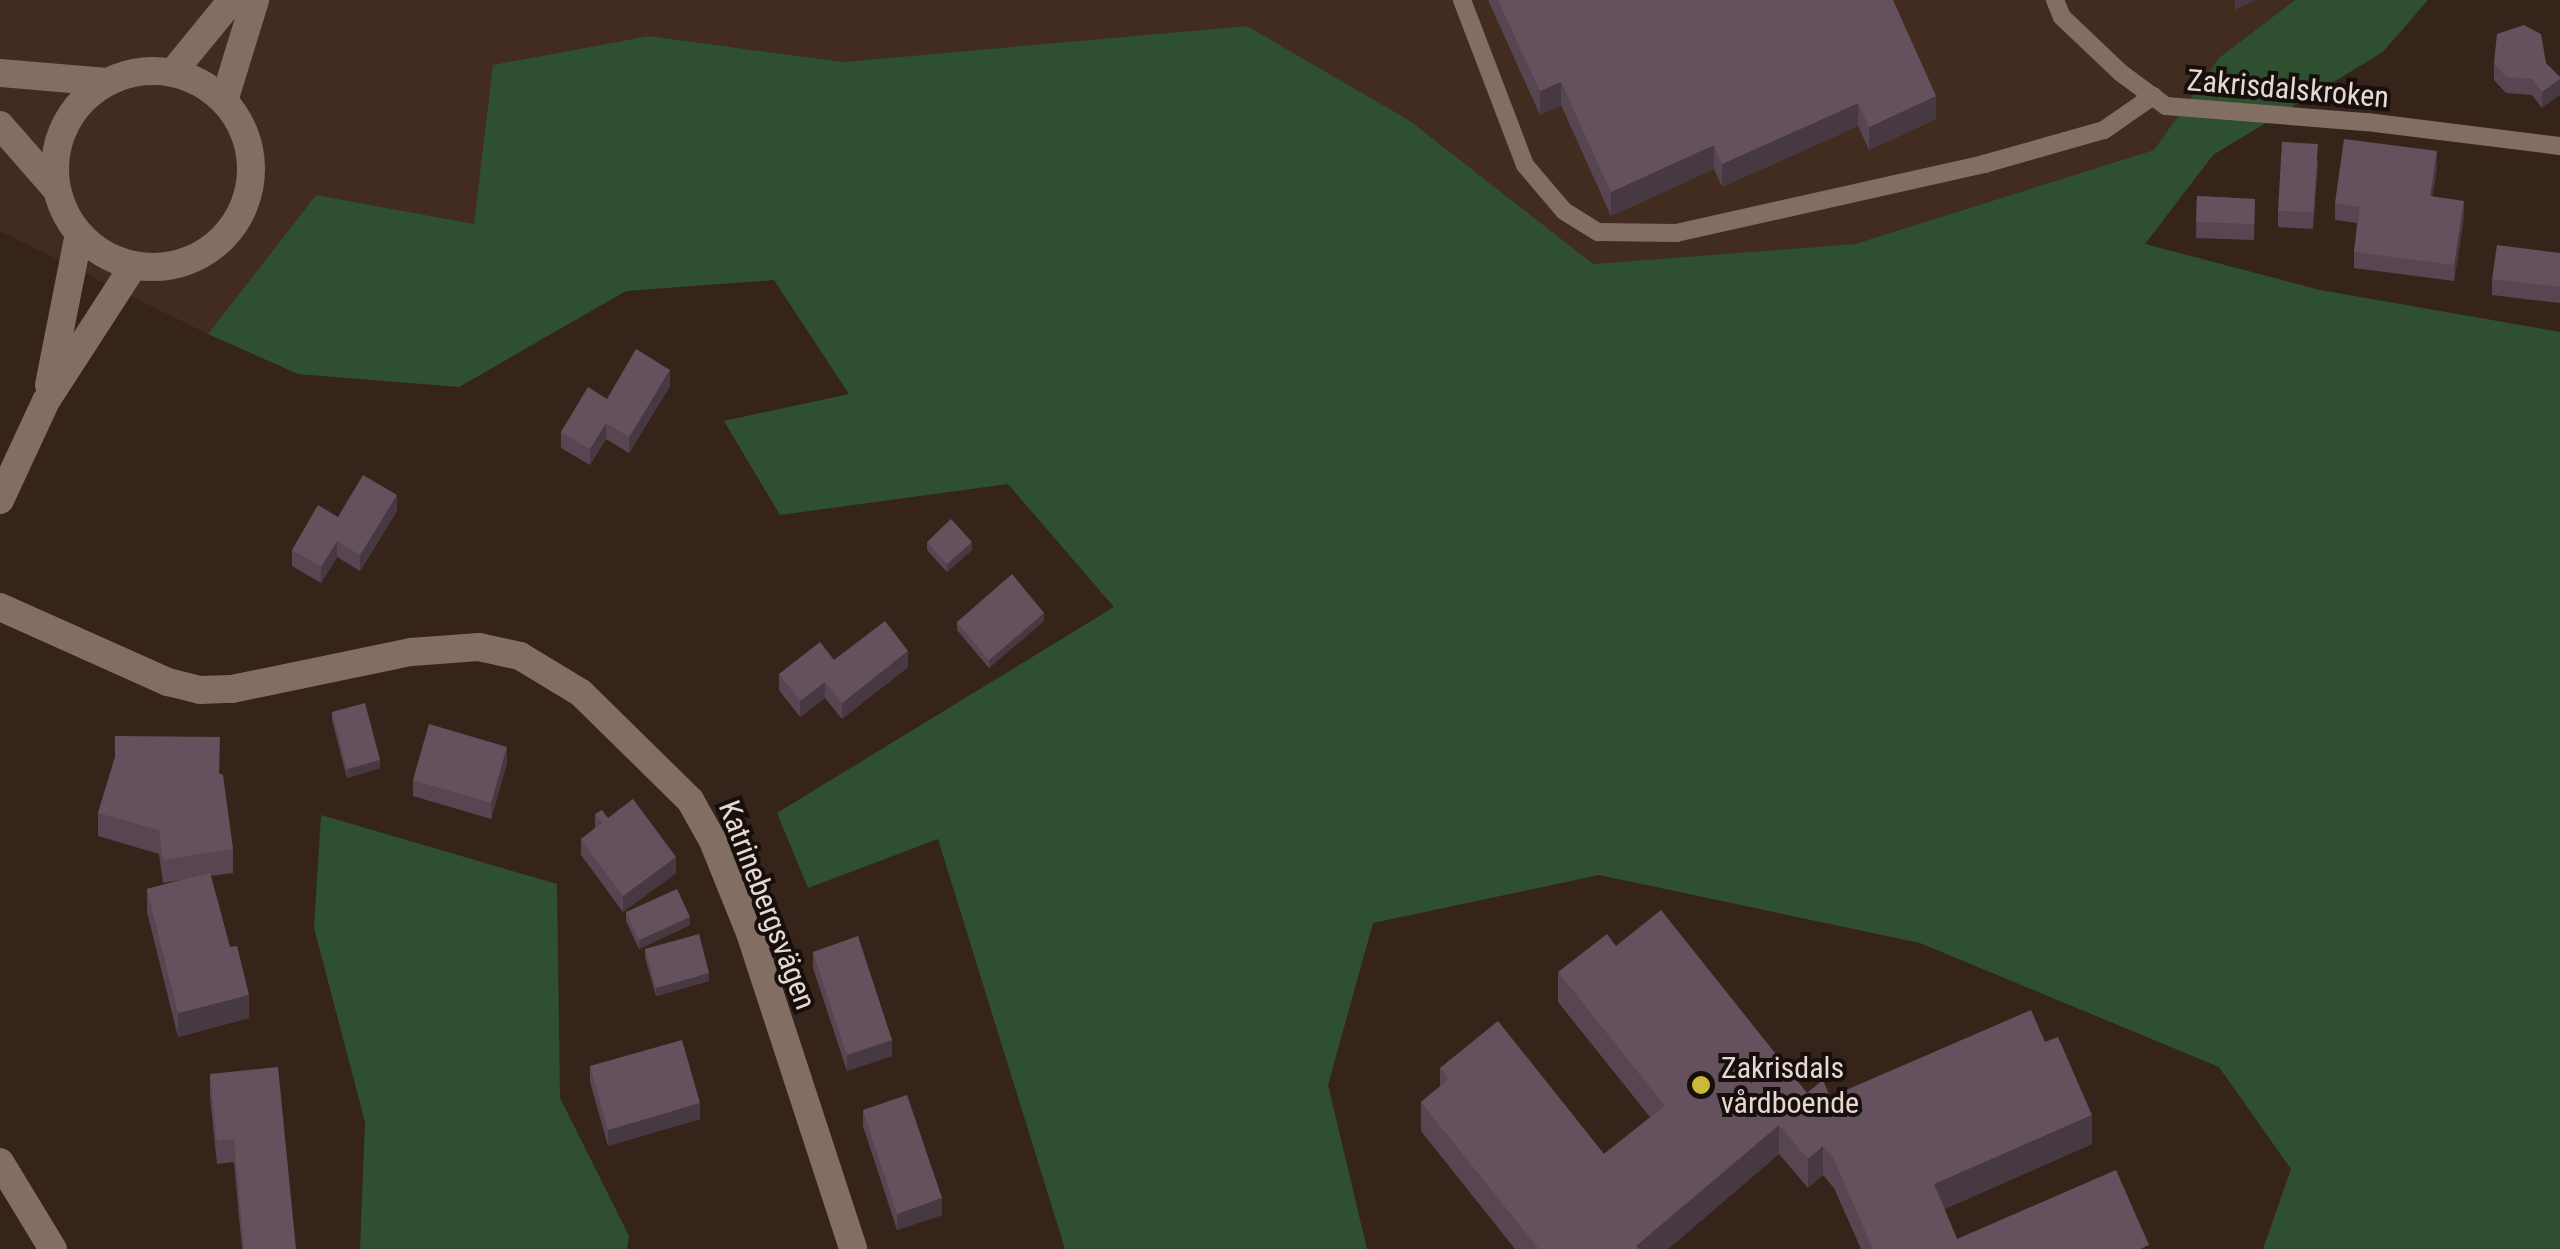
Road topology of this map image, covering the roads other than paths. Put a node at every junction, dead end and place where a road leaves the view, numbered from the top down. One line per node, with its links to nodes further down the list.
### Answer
1 (232, 0): 6 (street)
2 (255, 0): 9 (street)
3 (1462, 0): 8 (lane)
4 (2055, 0): 8 (lane, Zakrisdalskroken)
5 (0, 72): 7 (street)
6 (172, 72): 7 (street); 9 (street)
7 (107, 82): 12 (street)
8 (2153, 96): 11 (lane, Zakrisdalskroken)
9 (224, 101): 14 (street)
10 (0, 125): 12 (street)
11 (2560, 146)
12 (57, 190): 13 (street)
13 (79, 234): 14 (street); 15 (street)
14 (134, 265): 15 (street)
15 (46, 401): 16 (street)
16 (0, 500)
17 (0, 607): 20 (street, Katrinebergsvägen)
18 (0, 1162): 19 (street)
19 (53, 1249)
20 (854, 1249)

